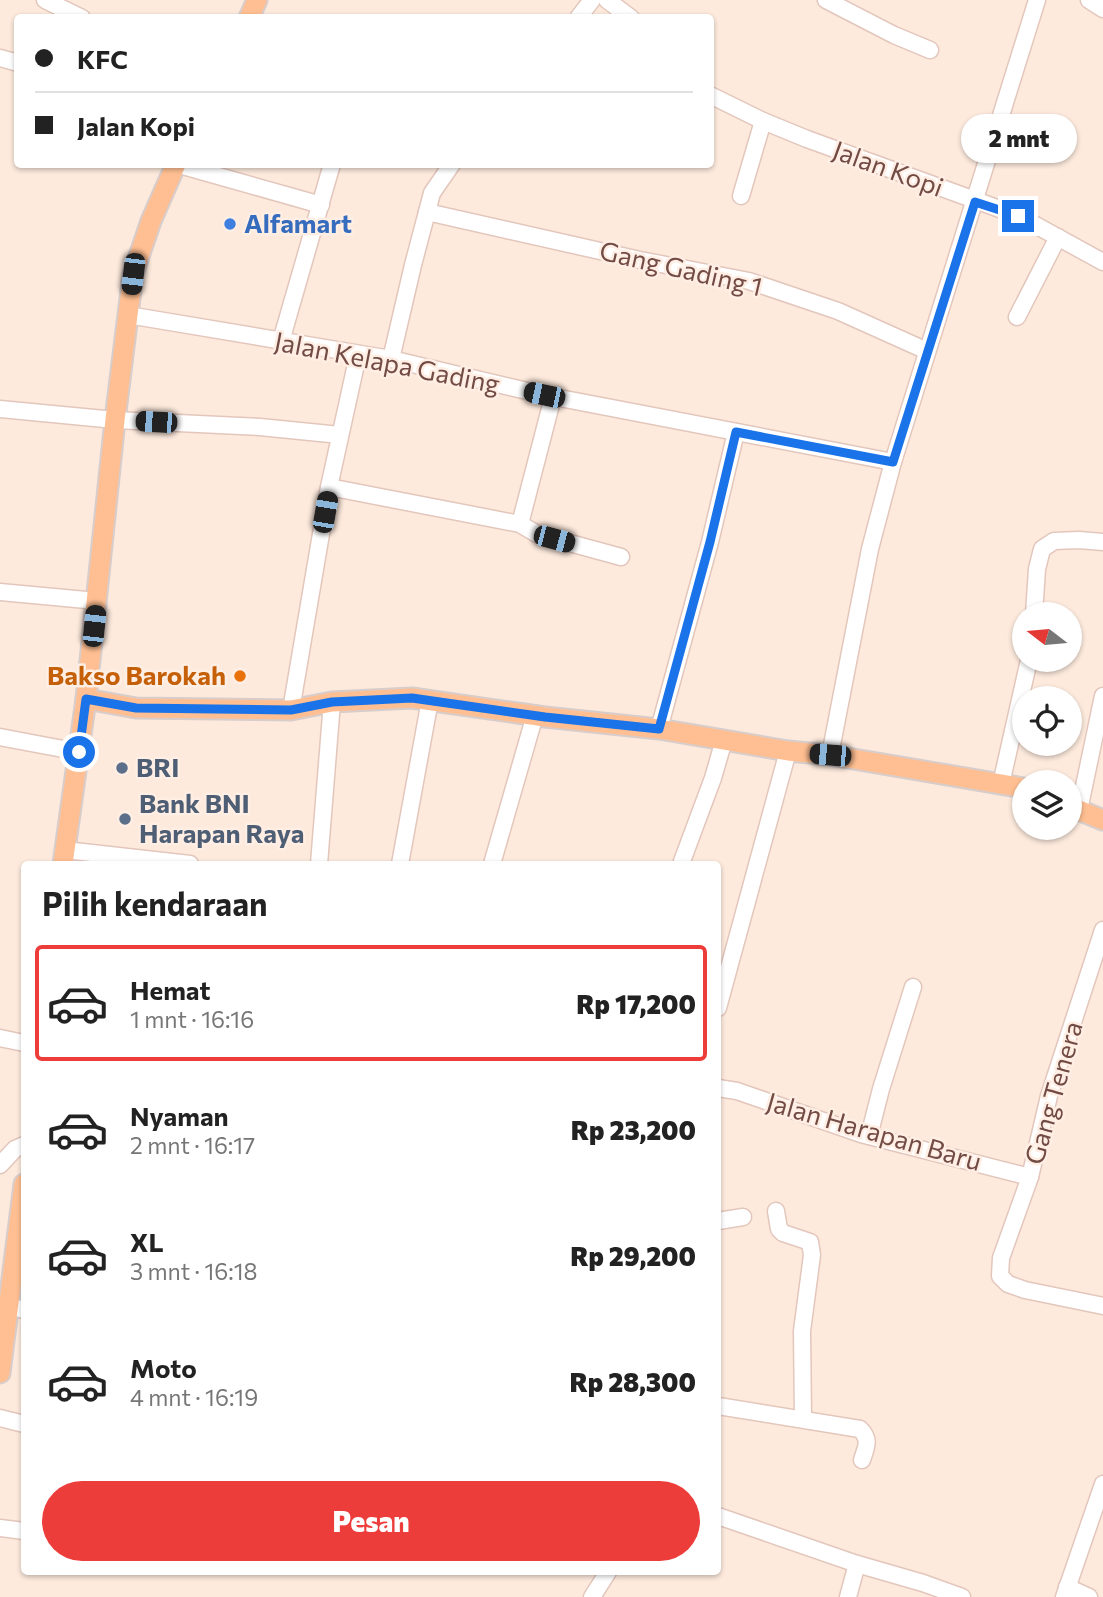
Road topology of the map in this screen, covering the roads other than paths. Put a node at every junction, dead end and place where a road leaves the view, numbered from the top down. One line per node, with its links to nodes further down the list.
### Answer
1 (592, 0): 9 (street)
2 (607, 0): 10 (street)
3 (1037, 0): 19 (street)
4 (1089, 0): 7 (street)
5 (47, 1): 8 (street)
6 (831, 1): 11 (street)
7 (1103, 9)
8 (74, 14)
9 (581, 14)
10 (626, 14)
11 (930, 50)
12 (714, 97): 13 (street, Jalan Kopi)
13 (763, 121): 18 (street); 19 (street, Jalan Kopi)
14 (174, 168): 24 (main road)
15 (190, 168): 20 (street)
16 (331, 168): 20 (street)
17 (450, 168): 21 (street)
18 (741, 196)
19 (975, 202): 22 (street, Jalan Kopi); 27 (street)
20 (321, 205): 26 (street)
21 (427, 212): 27 (street, Gang Gading 1); 29 (street)
22 (1058, 237): 23 (street, Jalan Kopi); 25 (street)
23 (1103, 262)
24 (128, 315): 26 (street, Jalan Kelapa Gading); 32 (main road)
25 (1017, 317)
26 (282, 341): 28 (street, Jalan Kelapa Gading)
27 (927, 351): 35 (street)
28 (358, 355): 29 (street, Jalan Kelapa Gading); 34 (street)
29 (391, 359): 30 (street, Jalan Kelapa Gading)
30 (553, 397): 33 (street, Jalan Kelapa Gading); 37 (street)
31 (0, 409): 32 (street)
32 (115, 420): 34 (street); 41 (main road)
33 (736, 432): 35 (street, Jalan Kelapa Gading); 50 (street)
34 (341, 435): 36 (street)
35 (893, 462): 55 (street)
36 (330, 487): 37 (street); 48 (street)
37 (520, 524): 39 (street)
38 (1103, 542): 42 (street)
39 (621, 557)
40 (0, 592): 41 (street)
41 (97, 601): 45 (main road)
42 (1035, 602)
43 (1025, 672): 57 (street)
44 (1103, 696): 56 (street)
45 (86, 699): 48 (main road); 54 (main road)
46 (430, 700): 47 (main road); 49 (main road); 64 (street)
47 (332, 702): 48 (main road); 63 (street)
48 (291, 710)
49 (535, 715): 50 (main road); 65 (street)
50 (659, 729): 52 (main road)
51 (0, 737): 54 (street)
52 (724, 740): 53 (main road); 66 (street)
53 (788, 751): 55 (main road); 69 (street)
54 (79, 752): 61 (main road)
55 (830, 755): 57 (main road)
56 (1082, 777)
57 (1000, 784): 58 (main road)
58 (1012, 786)
59 (1082, 811): 60 (main road)
60 (1103, 820)
61 (64, 858): 62 (street)
62 (127, 861)
63 (319, 861)
64 (401, 861)
65 (493, 861)
66 (682, 861)
67 (1103, 930): 76 (street, Gang Tenera)
68 (913, 987): 73 (street)
69 (721, 998)
70 (0, 1038): 71 (street)
71 (21, 1042)
72 (721, 1088): 73 (street, Jalan Harapan Baru)
73 (869, 1136): 76 (street, Jalan Harapan Baru)
74 (21, 1146): 75 (street)
75 (0, 1165)
76 (1030, 1177): 81 (street, Gang Tenera)
77 (776, 1211): 86 (street)
78 (743, 1217): 79 (street)
79 (721, 1221)
80 (21, 1237): 82 (main road)
81 (1103, 1306)
82 (17, 1308): 83 (main road)
83 (0, 1373)
84 (721, 1406): 86 (street)
85 (0, 1418): 87 (street)
86 (803, 1419): 88 (street)
87 (21, 1423)
88 (862, 1460)
89 (1103, 1484): 95 (street)
90 (721, 1517): 93 (street)
91 (0, 1528): 92 (street)
92 (21, 1531)
93 (857, 1564): 97 (street); 98 (street)
94 (606, 1575): 96 (street)
95 (1065, 1592): 99 (street)
96 (592, 1597)
97 (848, 1597)
98 (962, 1597)
99 (1089, 1597)

